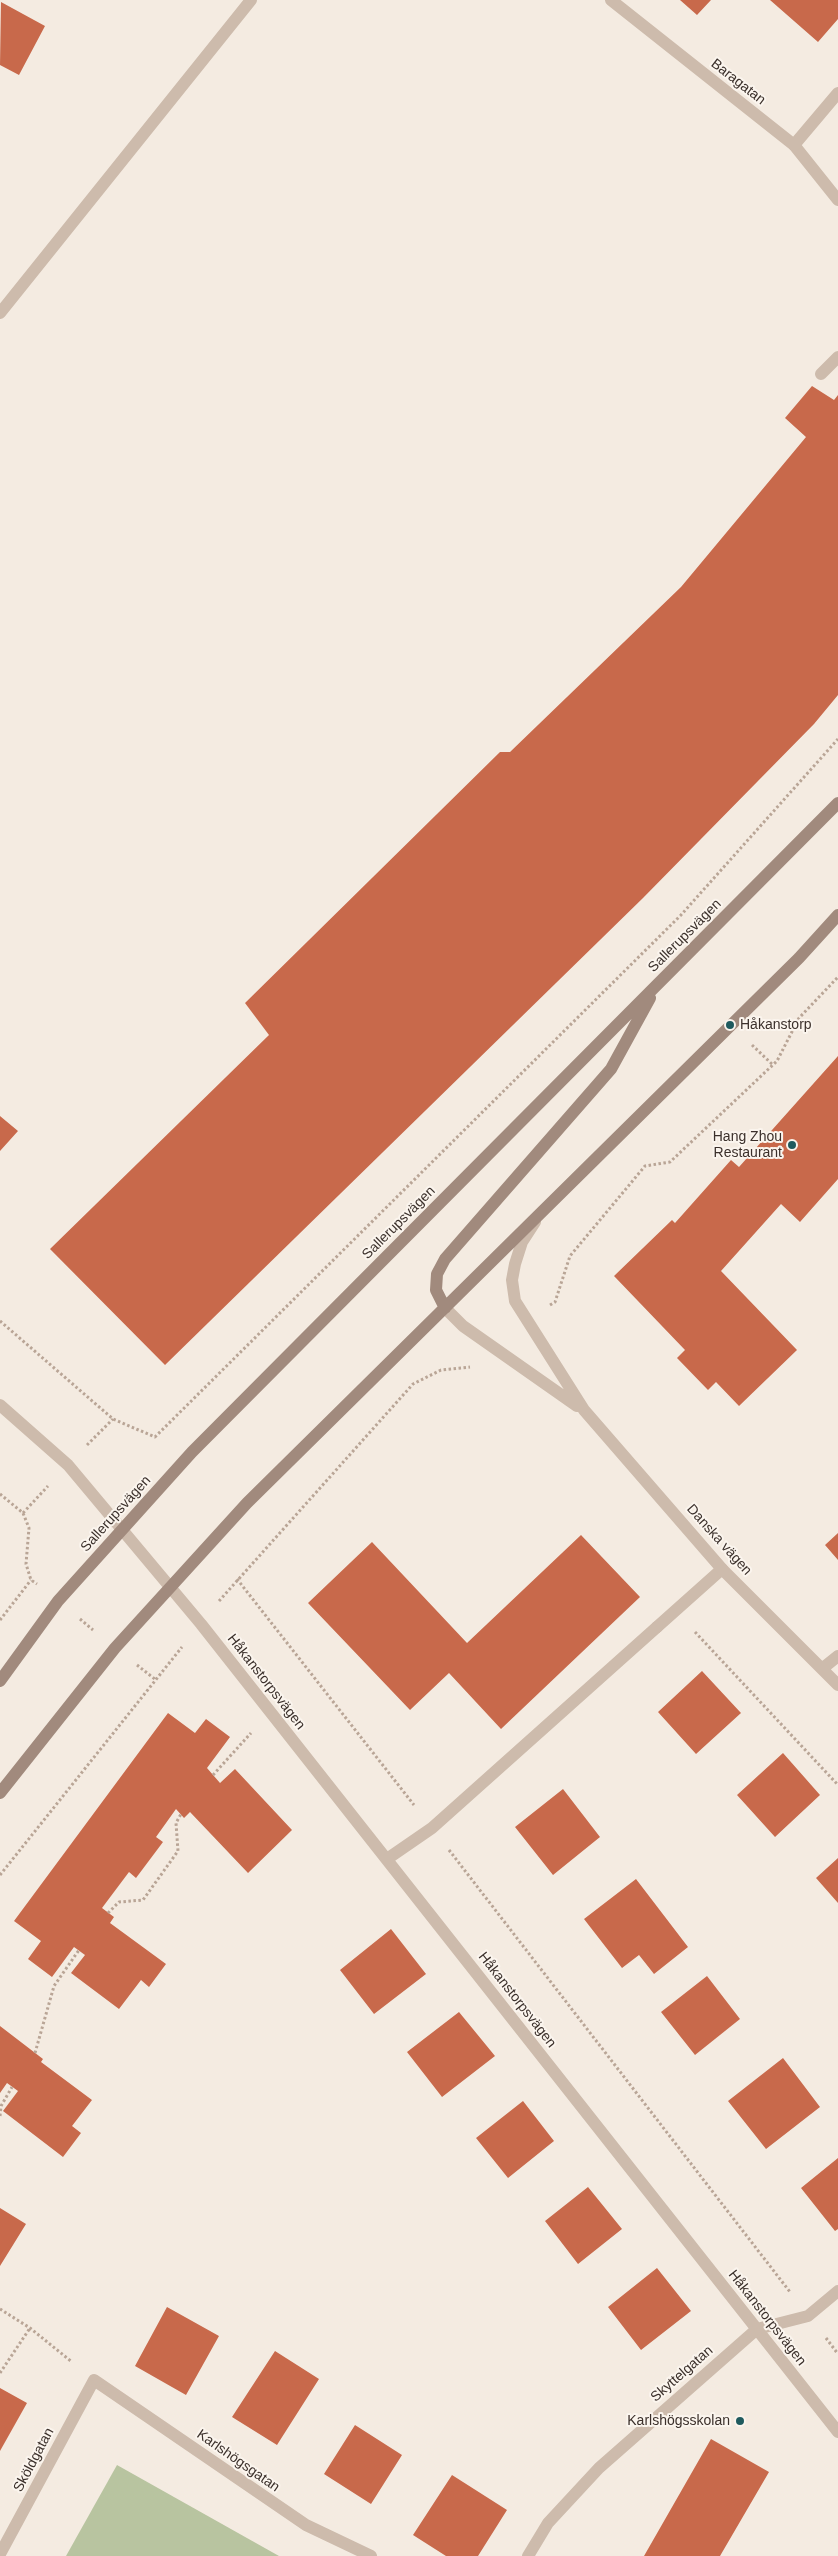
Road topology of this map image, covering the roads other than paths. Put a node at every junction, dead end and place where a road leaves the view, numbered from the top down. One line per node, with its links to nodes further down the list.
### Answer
1 (251, 0): 6 (street)
2 (611, 0): 4 (street, Baragatan)
3 (838, 93): 4 (street)
4 (794, 145): 5 (street, Baragatan)
5 (838, 200)
6 (0, 313)
7 (838, 357): 8 (street)
8 (821, 374)
9 (838, 803): 11 (main road, Sallerupsvägen)
10 (838, 915): 12 (main road)
11 (658, 985): 13 (main road); 16 (main road, Sallerupsvägen)
12 (542, 1212): 13 (main road); 15 (street, Danska vägen)
13 (445, 1308): 15 (street, Danska vägen); 18 (main road)
14 (0, 1405): 16 (street, Håkanstorpsvägen)
15 (584, 1410): 17 (street, Danska vägen)
16 (122, 1530): 18 (street, Håkanstorpsvägen); 21 (main road, Sallerupsvägen)
17 (722, 1569): 20 (street, Danska vägen); 24 (street)
18 (170, 1587): 23 (main road); 24 (street, Håkanstorpsvägen)
19 (838, 1656): 20 (street)
20 (823, 1668): 22 (street, Danska vägen)
21 (0, 1681)
22 (838, 1685)
23 (0, 1793)
24 (387, 1859): 26 (street, Håkanstorpsvägen)
25 (838, 2291): 26 (street, Skyttelgatan)
26 (757, 2329): 28 (street, Håkanstorpsvägen); 31 (street, Skyttelgatan)
27 (94, 2380): 29 (street, Sköldgatan); 30 (street, Karlshögsgatan)
28 (838, 2432)
29 (0, 2554)
30 (371, 2556)
31 (528, 2556)

